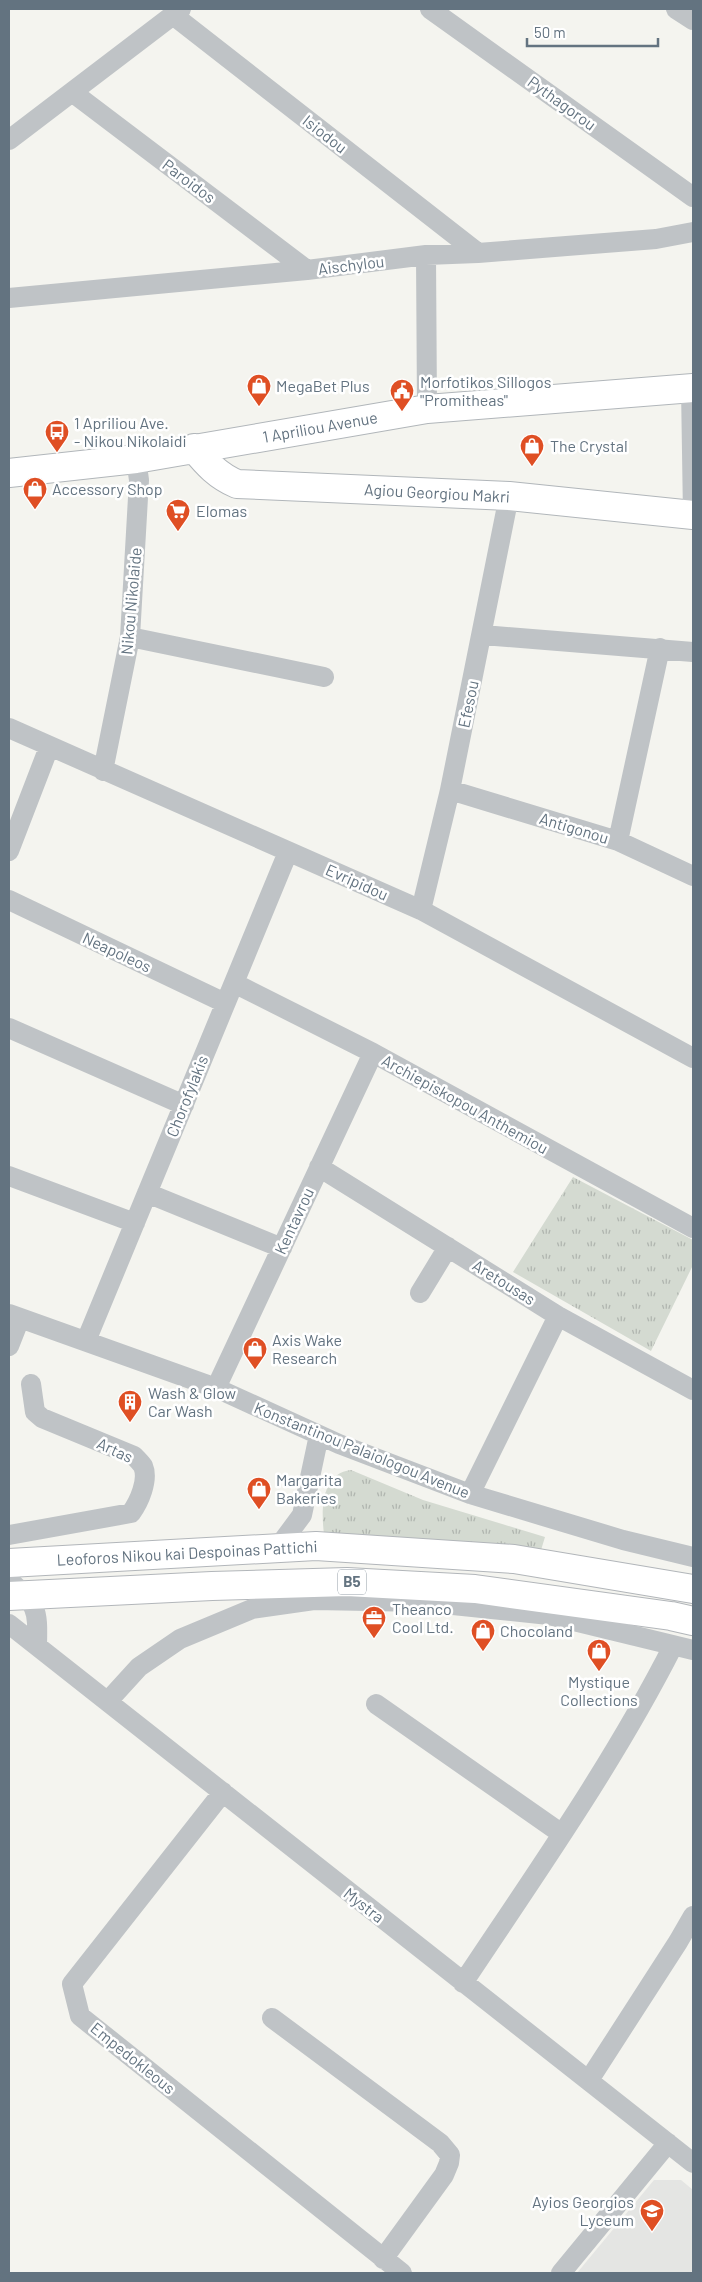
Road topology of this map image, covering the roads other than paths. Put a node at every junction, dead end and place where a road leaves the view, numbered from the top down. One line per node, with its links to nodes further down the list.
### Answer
1 (430, 9): 5 (street, Pythagorou)
2 (177, 12): 3 (street); 7 (street, Isiodou)
3 (72, 92): 4 (street); 9 (street, Paroidos)
4 (9, 140)
5 (693, 197)
6 (693, 232): 7 (street, Aischylou)
7 (478, 254): 8 (street, Aischylou)
8 (426, 255): 9 (street, Aischylou); 12 (street)
9 (307, 270): 10 (street, Aischylou)
10 (9, 298)
11 (692, 388): 12 (main road, 1 Apriliou Avenue); 17 (street)
12 (427, 408): 13 (main road, 1 Apriliou Avenue)
13 (194, 448): 14 (main road, 1 Apriliou Avenue); 16 (main road, Agiou Georgiou Makri)
14 (136, 459): 15 (main road, 1 Apriliou Avenue); 19 (street, Nikou Nikolaide)
15 (9, 473)
16 (510, 496): 17 (main road, Agiou Georgiou Makri); 18 (street, Efesou)
17 (693, 515)
18 (483, 635): 20 (street); 26 (street, Efesou)
19 (130, 637): 22 (street); 25 (street, Nikou Nikolaide)
20 (660, 648): 21 (street); 27 (street)
21 (693, 652)
22 (324, 677)
23 (9, 728): 24 (street, Evripidou)
24 (49, 747): 25 (street, Evripidou); 28 (street)
25 (103, 771): 29 (street, Evripidou)
26 (450, 790): 27 (street, Antigonou); 32 (street, Efesou)
27 (618, 841): 30 (street, Antigonou)
28 (9, 851)
29 (288, 852): 32 (street, Evripidou); 33 (street, Chorofylakis)
30 (693, 876)
31 (9, 900): 34 (street, Neapoleos)
32 (421, 910): 37 (street, Evripidou)
33 (234, 983): 34 (street, Chorofylakis); 36 (street, Archiepiskopou Anthemiou)
34 (225, 1003): 38 (street, Chorofylakis)
35 (9, 1028): 38 (street)
36 (372, 1054): 39 (street, Kentavrou); 42 (street, Archiepiskopou Anthemiou)
37 (693, 1058)
38 (184, 1105): 41 (street, Chorofylakis)
39 (319, 1168): 44 (street, Aretousas); 45 (street, Kentavrou)
40 (9, 1176): 43 (street)
41 (147, 1193): 43 (street, Chorofylakis); 45 (street)
42 (691, 1222)
43 (135, 1223): 49 (street, Chorofylakis)
44 (448, 1247): 46 (street); 48 (street, Aretousas)
45 (282, 1248): 52 (street, Kentavrou)
46 (420, 1292)
47 (14, 1316): 49 (street, Konstantinou Palaiologou Avenue); 50 (street)
48 (558, 1316): 53 (street, Aretousas); 55 (street)
49 (86, 1341): 52 (street, Konstantinou Palaiologou Avenue)
50 (9, 1346)
51 (31, 1384): 57 (street, Artas)
52 (216, 1388): 54 (street, Konstantinou Palaiologou Avenue)
53 (693, 1390)
54 (319, 1435): 55 (street, Konstantinou Palaiologou Avenue); 56 (street)
55 (470, 1494): 60 (street, Konstantinou Palaiologou Avenue)
56 (302, 1515): 58 (street); 59 (street)
57 (9, 1536)
58 (279, 1546): 59 (main road, Leoforos Nikou kai Despoinas Pattichi / B5); 61 (main road, Leoforos Nikou kai Despoinas Pattichi / B5)
59 (316, 1546): 62 (main road, Leoforos Nikou kai Despoinas Pattichi / B5)
60 (693, 1557)
61 (9, 1563)
62 (693, 1589)
63 (14, 1590): 64 (main road, B5); 66 (street)
64 (693, 1621)
65 (9, 1624): 66 (street, Mystra)
66 (37, 1646): 69 (street, Mystra)
67 (673, 1646): 68 (street); 69 (street); 72 (street)
68 (693, 1650)
69 (108, 1701): 71 (street, Mystra)
70 (376, 1704): 72 (street)
71 (223, 1792): 75 (street, Mystra); 80 (street, Empedokleous)
72 (562, 1834): 75 (street)
73 (693, 1916): 74 (street)
74 (686, 1945): 77 (street)
75 (462, 1983): 77 (street, Mystra)
76 (272, 2018): 80 (street)
77 (589, 2080): 78 (street, Mystra)
78 (668, 2143): 79 (street, Mystra); 82 (street)
79 (693, 2163)
80 (383, 2259): 81 (street, Empedokleous)
81 (402, 2273)
82 (561, 2273)

